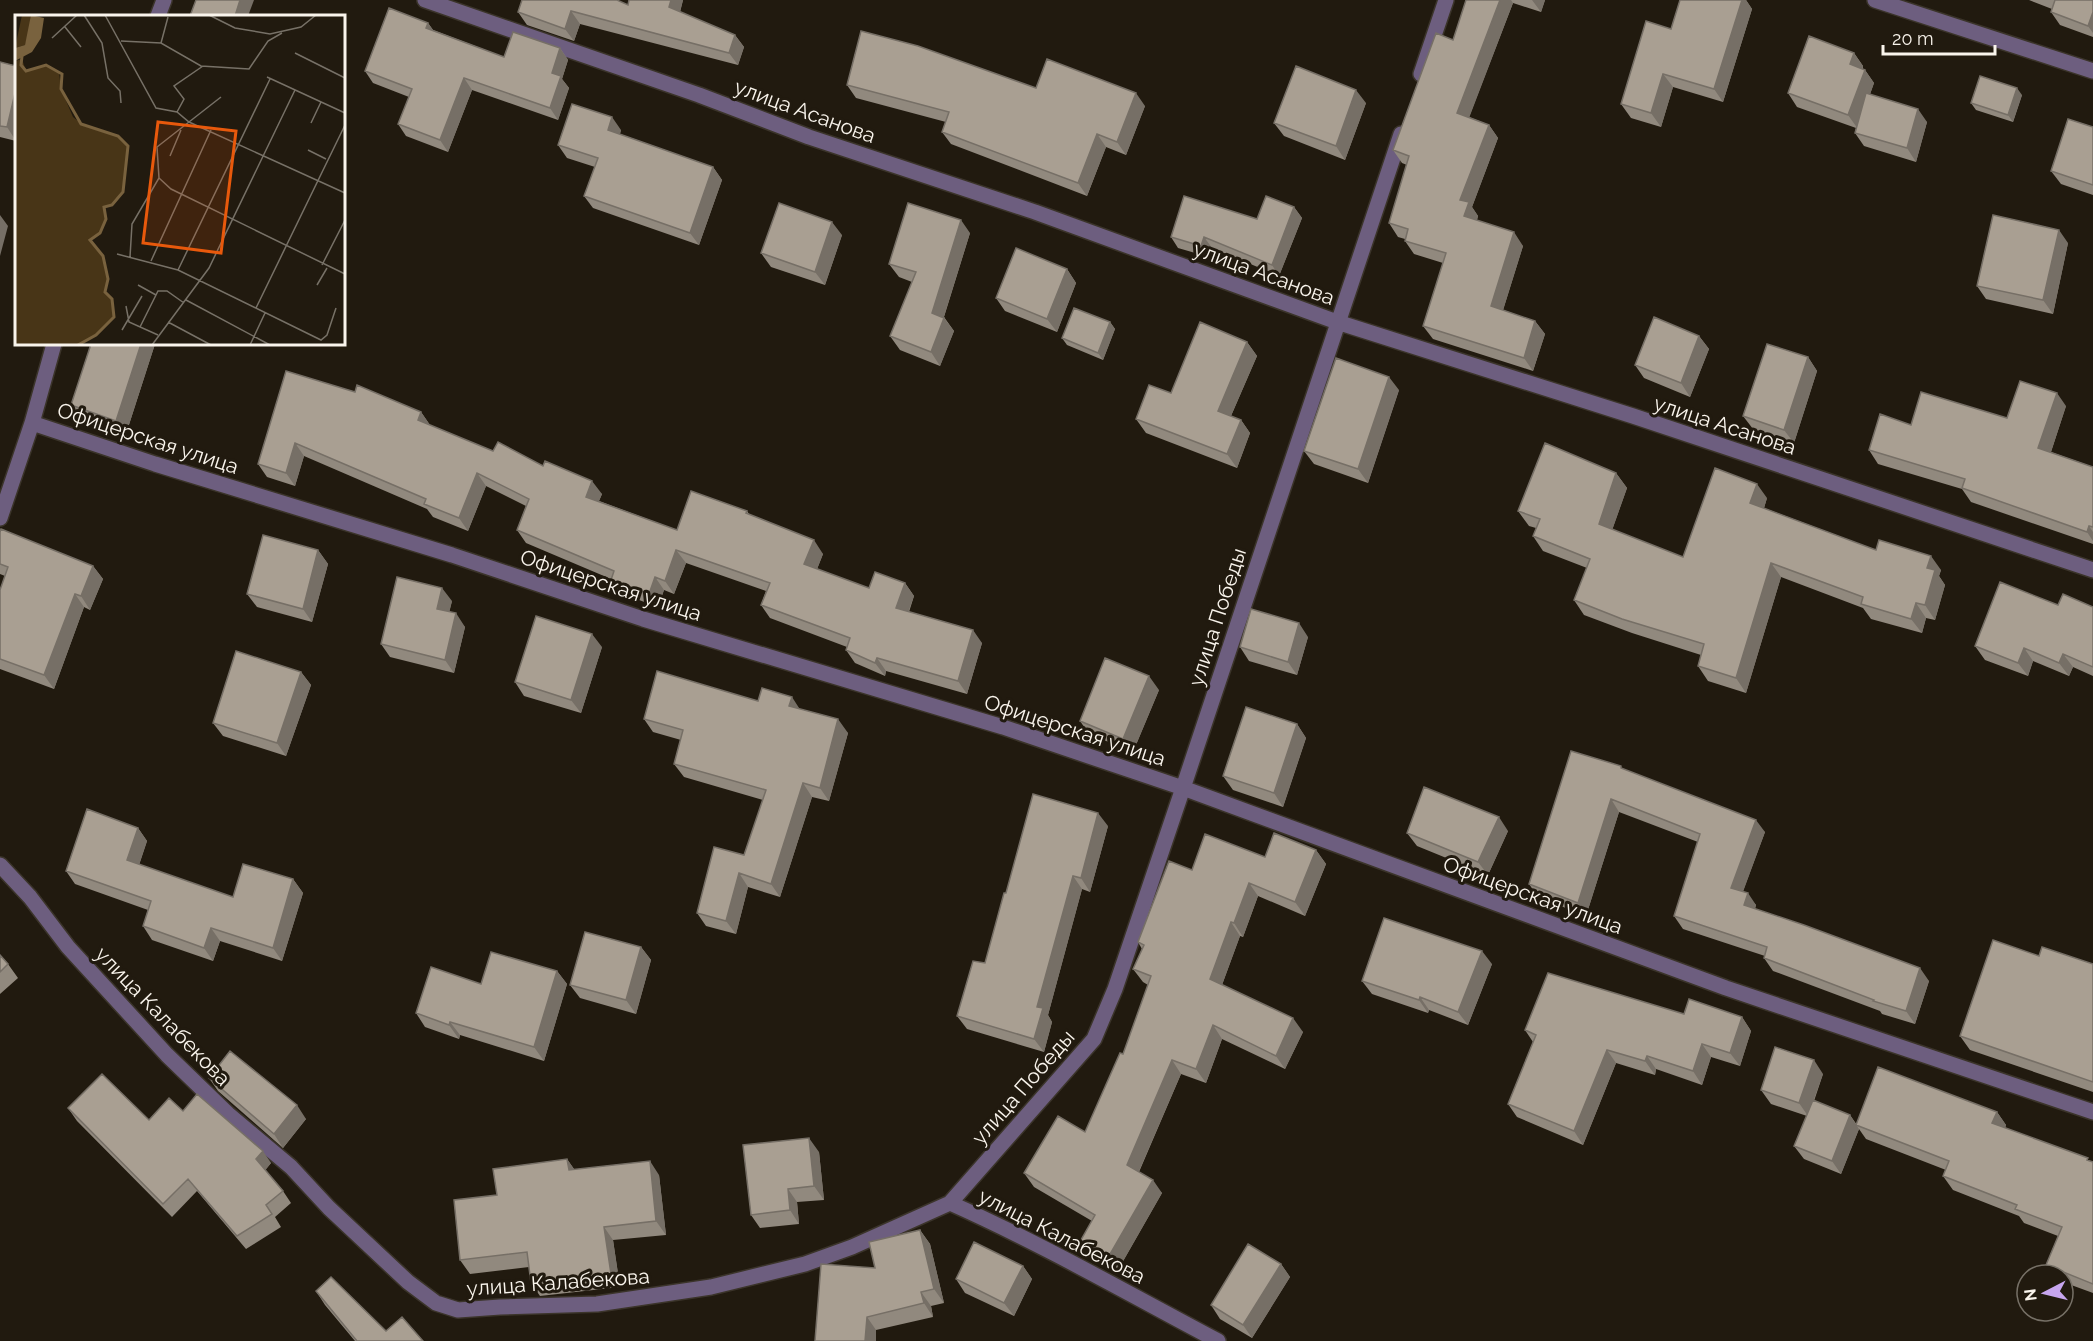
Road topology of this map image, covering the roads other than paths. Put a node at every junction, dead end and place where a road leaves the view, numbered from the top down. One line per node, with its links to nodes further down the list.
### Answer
1 (164, 0): 5 (street)
2 (425, 0): 9 (street, улица Асанова)
3 (1446, 0): 7 (street)
4 (1875, 0): 6 (street)
5 (158, 15)
6 (2093, 70)
7 (1416, 89)
8 (1405, 122): 9 (street, улица Победы)
9 (1337, 322): 13 (street, улица Асанова); 14 (street, улица Победы)
10 (54, 345): 11 (street)
11 (32, 423): 12 (street); 14 (street, Офицерская улица)
12 (0, 518)
13 (2093, 570)
14 (1183, 788): 16 (street, Офицерская улица); 17 (street, улица Победы)
15 (0, 865): 17 (street, улица Калабекова)
16 (2093, 1112)
17 (950, 1203): 18 (street, улица Калабекова)
18 (1218, 1341)

